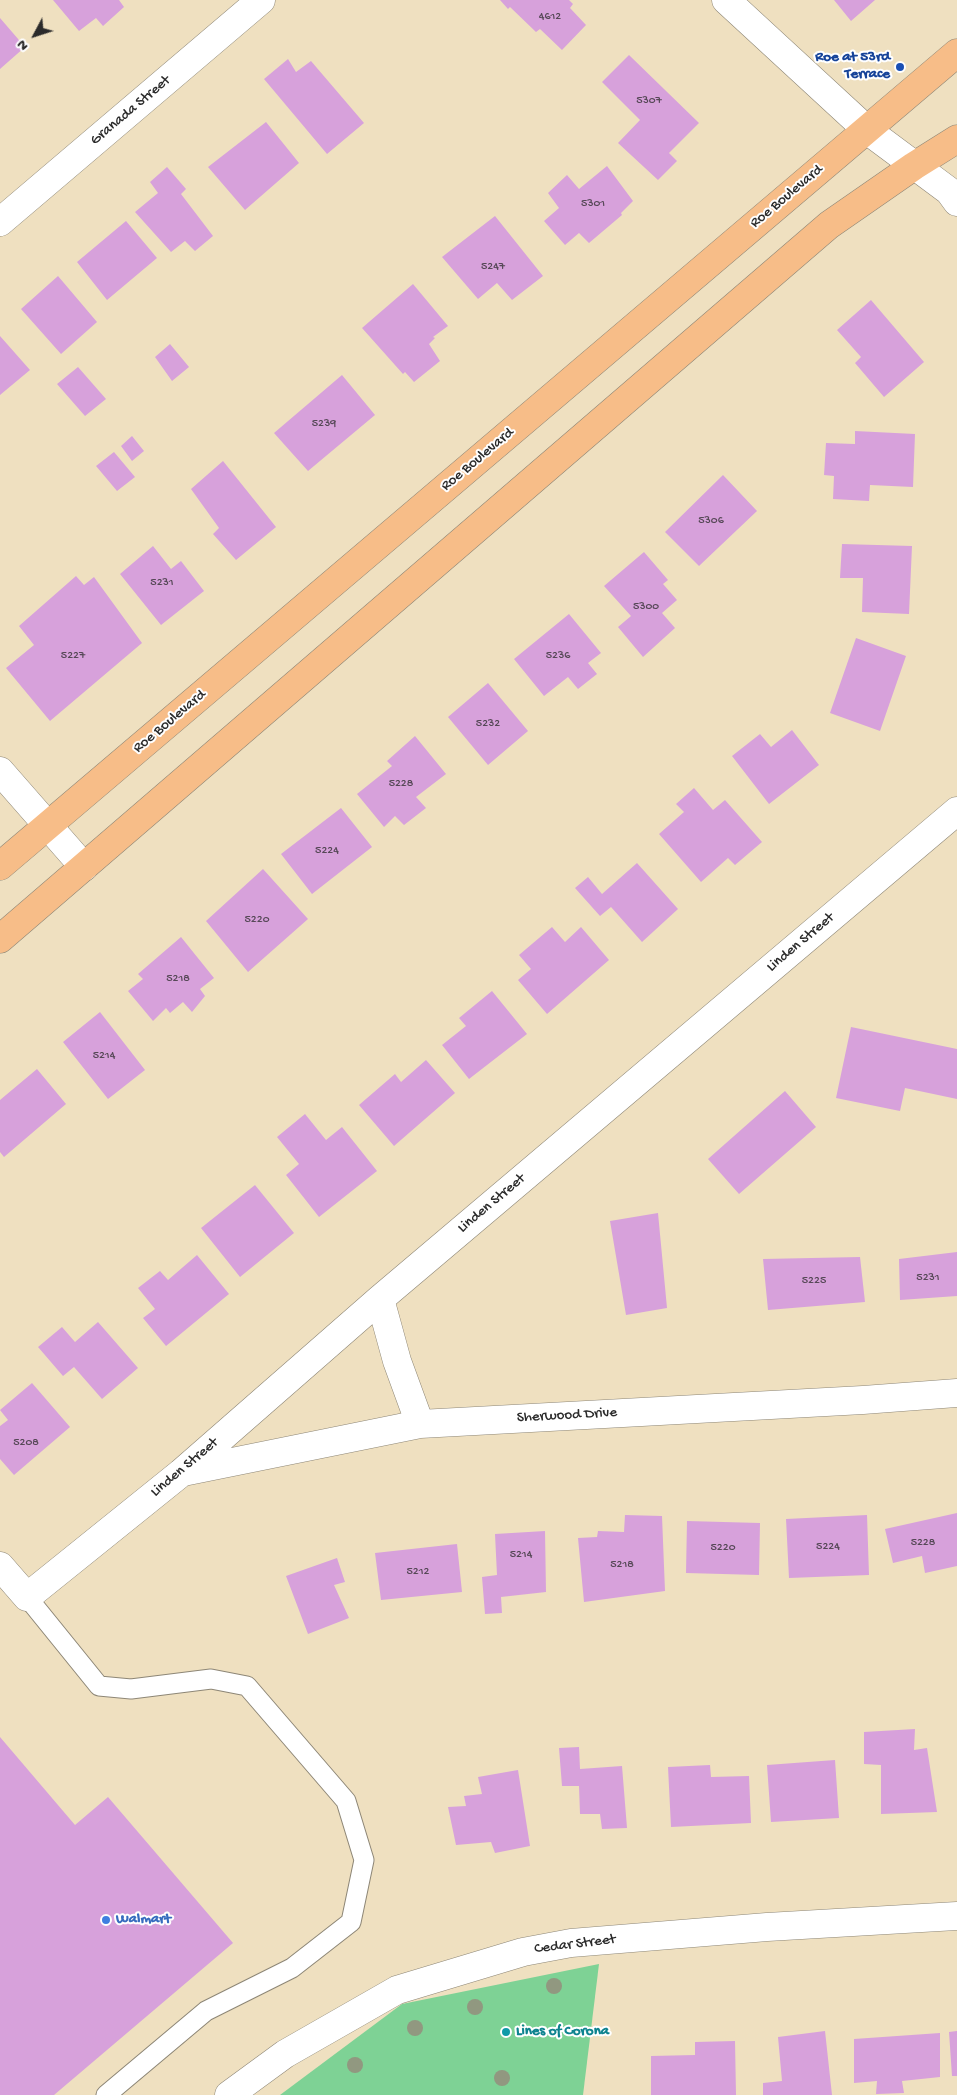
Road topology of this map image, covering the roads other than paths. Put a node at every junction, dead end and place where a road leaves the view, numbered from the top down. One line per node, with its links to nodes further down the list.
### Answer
1 (261, 0): 8 (street, Granada Street)
2 (726, 0): 4 (street)
3 (957, 53): 4 (main road, Roe Boulevard)
4 (867, 130): 6 (street); 11 (main road, Roe Boulevard)
5 (957, 139): 6 (main road)
6 (914, 166): 7 (street); 13 (main road)
7 (957, 202)
8 (0, 222)
9 (0, 771): 11 (street)
10 (957, 812): 15 (street, Linden Street)
11 (47, 826): 12 (main road, Roe Boulevard); 13 (street)
12 (0, 866)
13 (84, 867): 14 (main road)
14 (0, 939)
15 (380, 1299): 17 (street); 18 (street, Linden Street)
16 (957, 1393): 17 (street, Sherwood Drive)
17 (420, 1424): 18 (street, Sherwood Drive)
18 (181, 1473): 20 (street, Linden Street)
19 (0, 1566): 20 (street)
20 (27, 1598): 23 (lane)
21 (957, 1916): 22 (street, Cedar Street)
22 (245, 2090)
23 (106, 2095)

